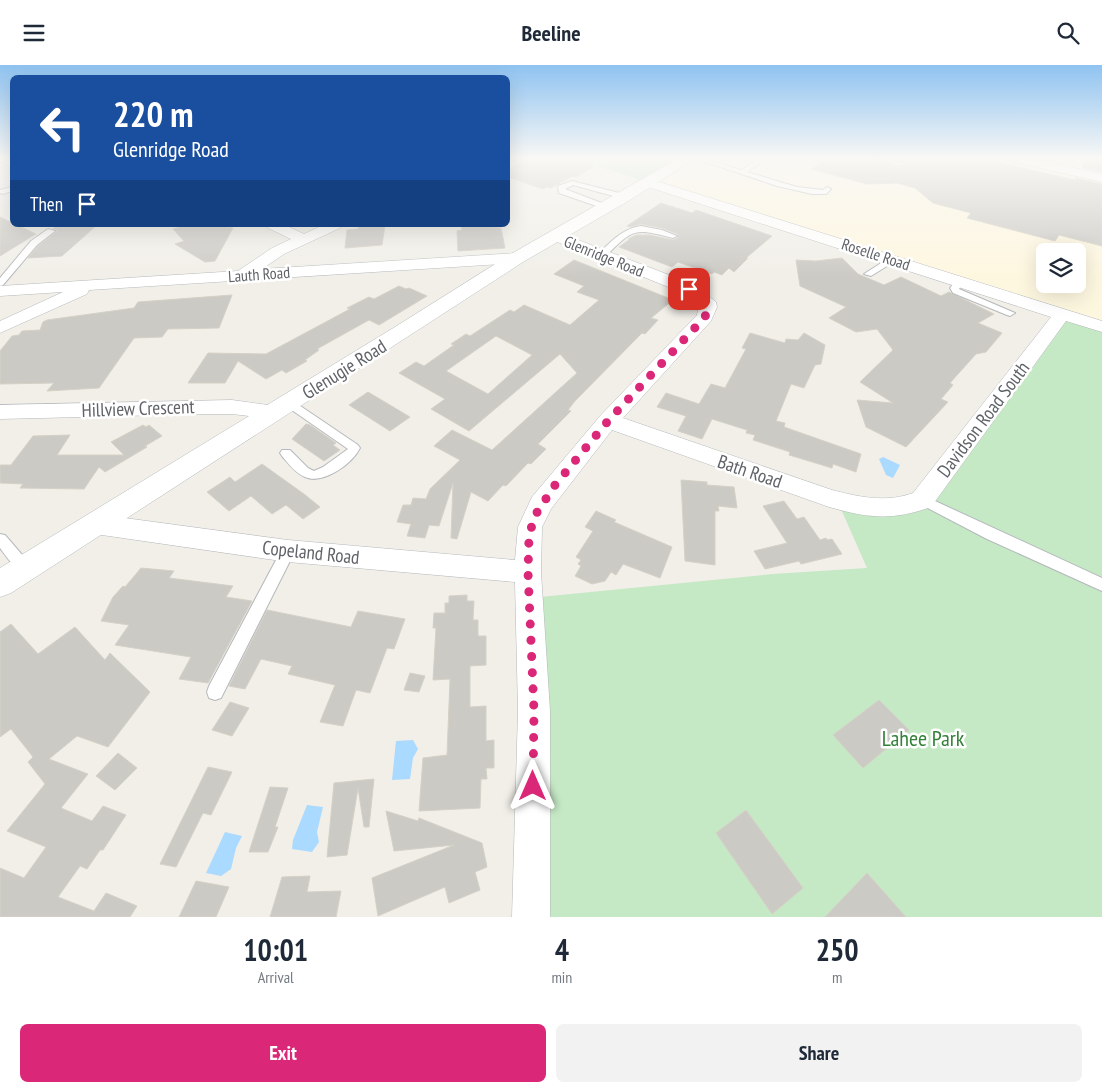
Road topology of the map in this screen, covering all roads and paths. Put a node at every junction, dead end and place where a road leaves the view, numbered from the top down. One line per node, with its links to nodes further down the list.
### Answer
1 (581, 198): 4 (lane)
2 (623, 198): 4 (street, Glenugie Road)
3 (697, 198): 13 (street, Roselle Road)
4 (608, 207): 8 (street, Glenugie Road)
5 (278, 227): 10 (street)
6 (330, 227): 10 (street)
7 (51, 231): 17 (lane)
8 (555, 236): 11 (street, Glenridge Road); 12 (street, Glenugie Road)
9 (673, 236): 11 (lane)
10 (303, 239): 15 (street)
11 (602, 255): 26 (street, Glenridge Road)
12 (517, 258): 15 (street, Lauth Road); 24 (street, Glenugie Road)
13 (892, 259): 14 (lane); 16 (street, Roselle Road)
14 (868, 274)
15 (244, 275): 18 (street, Lauth Road)
16 (960, 281): 20 (lane); 21 (street, Roselle Road)
17 (0, 283)
18 (89, 286): 19 (street, Lauth Road); 23 (street)
19 (0, 291)
20 (1010, 313)
21 (1062, 315): 22 (street, Roselle Road); 28 (street, Davidson Road South)
22 (1102, 327)
23 (0, 328)
24 (283, 407): 25 (street, Hillview Crescent); 27 (lane); 29 (street, Glenugie Road)
25 (0, 412)
26 (608, 421): 28 (street, Bath Road); 33 (street)
27 (286, 453)
28 (922, 500): 35 (lane)
29 (95, 525): 31 (street, Copeland Road); 32 (street, Glenugie Road)
30 (0, 539): 32 (lane)
31 (288, 551): 33 (street, Copeland Road); 36 (lane)
32 (25, 568): 34 (street, Glenugie Road)
33 (528, 572): 37 (street)
34 (0, 584)
35 (1102, 585)
36 (214, 692)
37 (532, 917)

